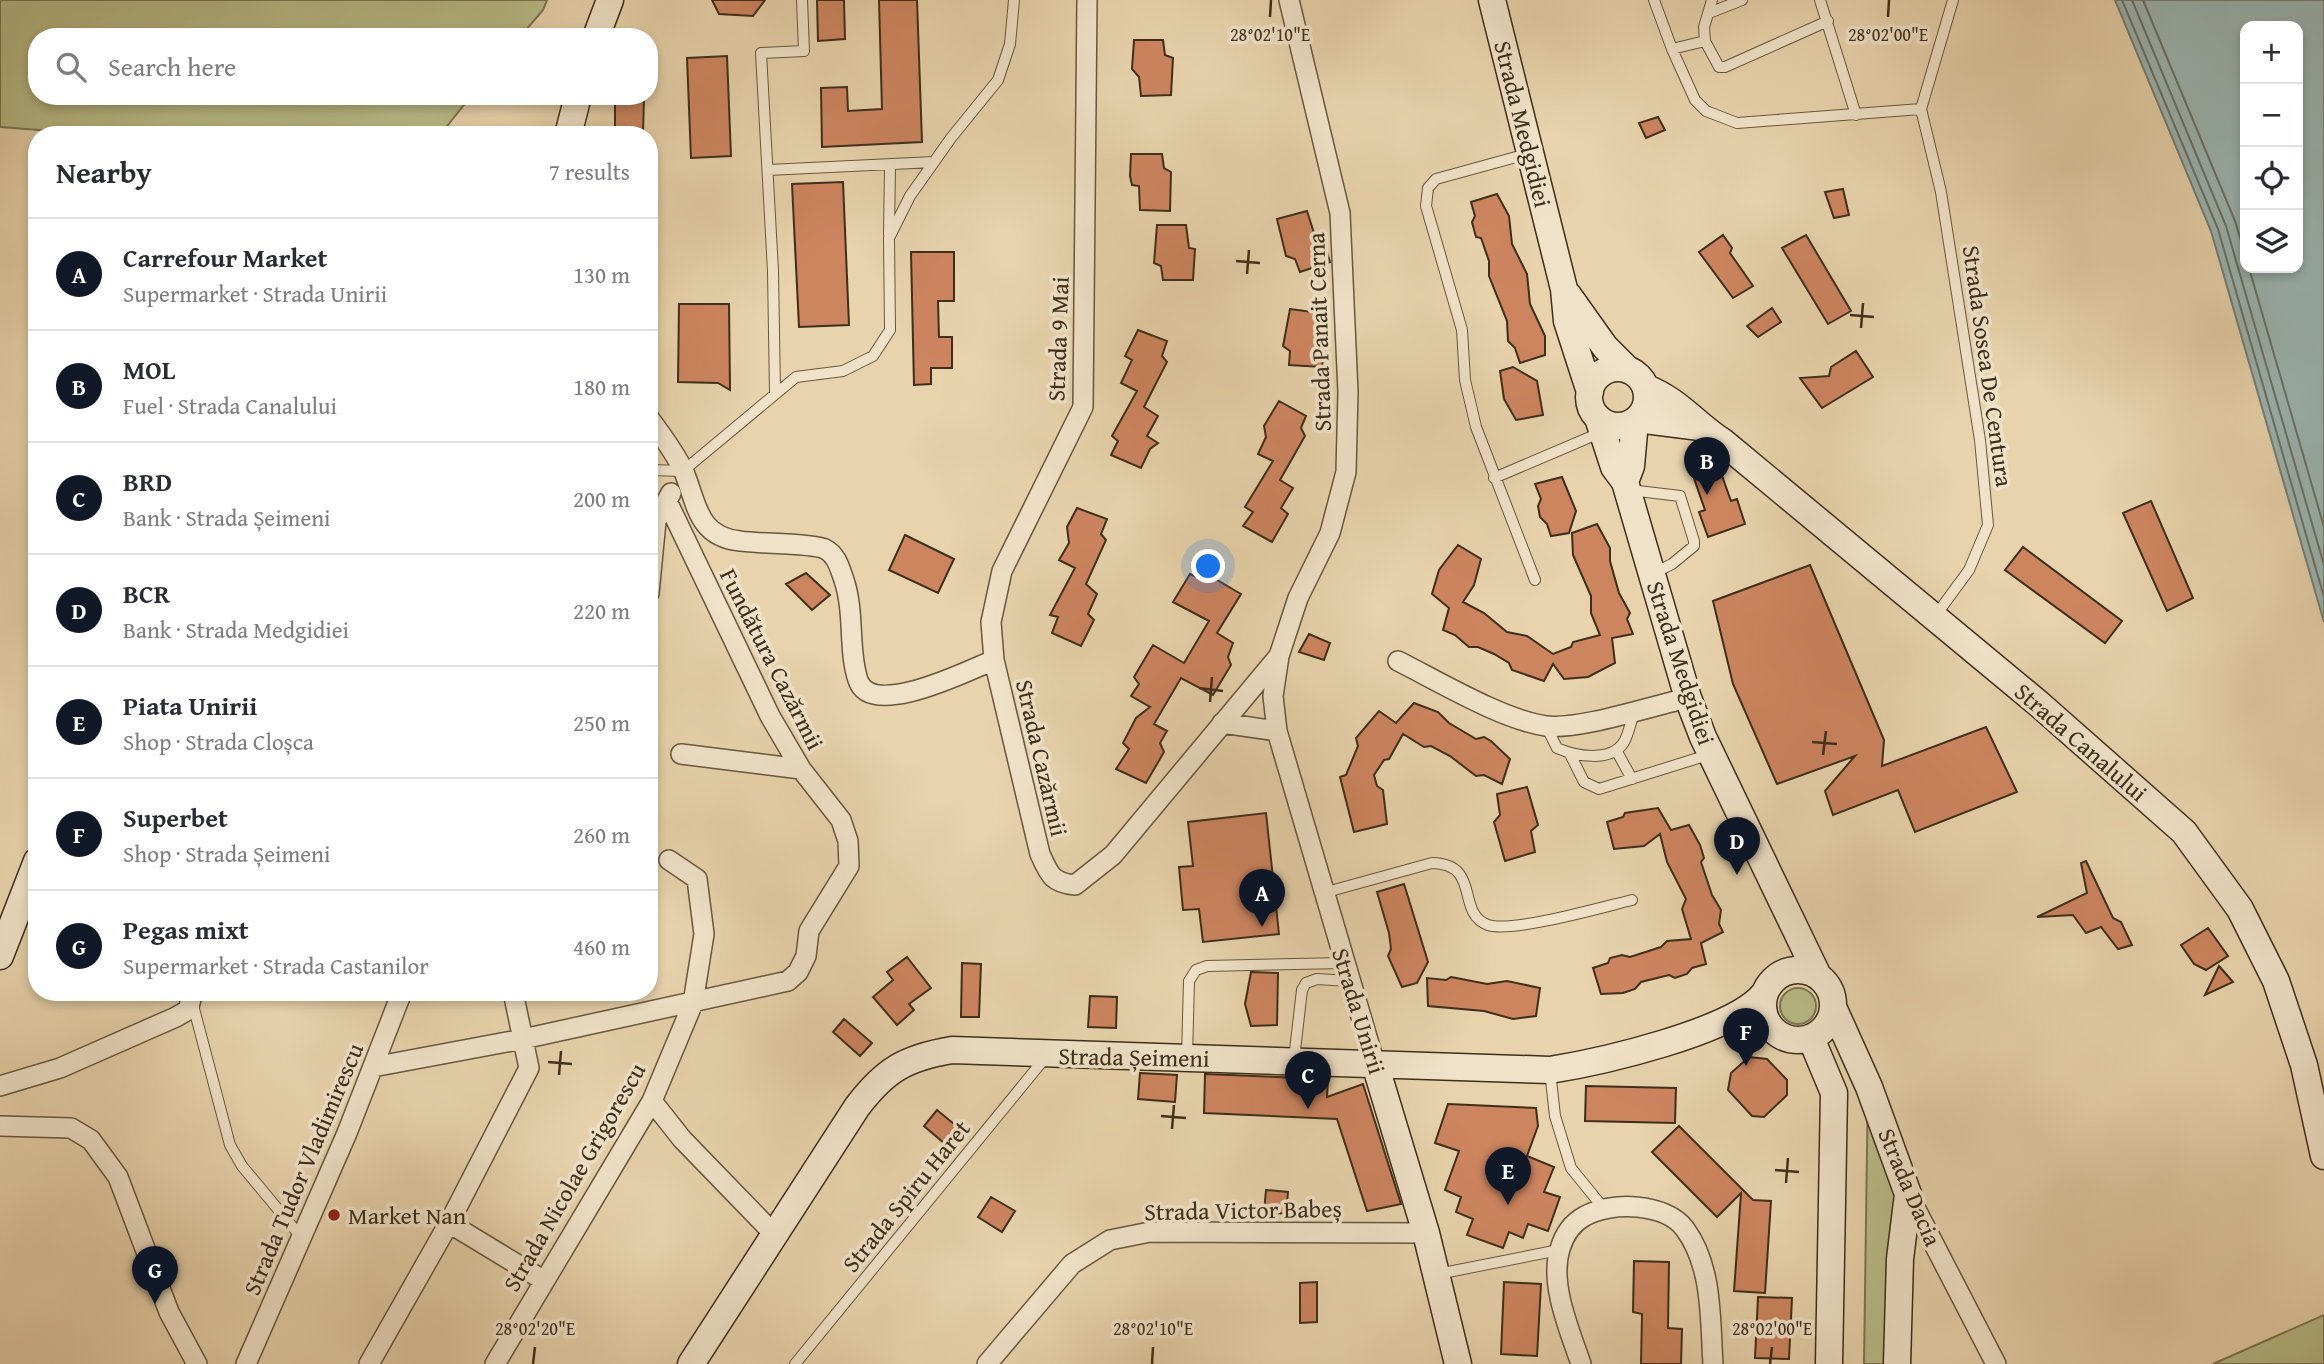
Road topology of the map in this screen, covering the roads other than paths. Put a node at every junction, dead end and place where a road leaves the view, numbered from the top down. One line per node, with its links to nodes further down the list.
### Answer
1 (610, 0): 14 (main road)
2 (802, 0): 24 (lane)
3 (1014, 0): 22 (lane)
4 (1087, 0): 43 (street, Strada 9 Mai)
5 (1289, 0): 42 (street, Strada Panait Cerna)
6 (1492, 0): 21 (main road, Strada Medgidiei)
7 (1654, 0): 16 (lane)
8 (1712, 0): 12 (lane)
9 (1742, 0): 12 (lane)
10 (1820, 0): 13 (lane)
11 (1953, 0): 18 (lane)
12 (1709, 13): 15 (lane)
13 (1828, 21): 15 (lane); 19 (lane)
14 (599, 28)
15 (1704, 41): 16 (lane)
16 (1672, 49): 19 (lane)
17 (576, 105): 20 (main road)
18 (1921, 109): 19 (lane); 41 (lane, Strada Sosea De Centura)
19 (1856, 115)
20 (570, 126)
21 (1529, 153): 26 (main road, Strada Medgidiei); 35 (lane)
22 (934, 162): 23 (lane); 25 (lane)
23 (890, 166): 24 (lane); 25 (lane)
24 (768, 170): 29 (lane)
25 (889, 239): 29 (lane)
26 (1564, 289): 27 (main road, Strada Medgidiei); 28 (main road, Strada Medgidiei)
27 (1637, 379): 28 (main road); 30 (main road); 31 (main road, Strada Canalului)
28 (1590, 392): 30 (main road)
29 (775, 393): 34 (lane)
30 (1618, 423): 31 (main road, Strada Canalului); 35 (lane); 36 (main road, Strada Medgidiei)
31 (1700, 427): 41 (main road, Strada Canalului)
32 (658, 432): 34 (street)
33 (658, 470): 34 (lane)
34 (683, 471): 37 (street); 43 (street, Strada Cazărmii)
35 (1494, 478): 40 (lane)
36 (1626, 486): 39 (main road, Strada Medgidiei); 39 (lane)
37 (667, 501): 38 (street); 54 (street, Fundătura Cazărmii)
38 (658, 517)
39 (1652, 574): 45 (main road, Strada Medgidiei)
40 (1535, 580)
41 (1935, 617): 84 (main road, Strada Canalului)
42 (1279, 656): 47 (street, Strada Cazărmii); 49 (street, Strada Unirii)
43 (994, 660): 47 (street, Strada Cazărmii)
44 (1398, 662): 48 (street)
45 (1688, 698): 46 (street); 53 (main road, Strada Medgidiei)
46 (1635, 710): 48 (street); 50 (lane)
47 (1222, 723): 49 (street)
48 (1546, 726): 52 (lane)
49 (1277, 732): 58 (street, Strada Unirii)
50 (1616, 750): 52 (lane); 55 (lane)
51 (681, 754): 54 (street)
52 (1570, 754): 55 (lane)
53 (1711, 754): 55 (lane); 60 (main road, Strada Medgidiei)
54 (801, 769): 69 (street, Fundătura Cazărmii)
55 (1632, 779)
56 (669, 860): 69 (street, Strada Nicolae Grigorescu)
57 (28, 884): 61 (main road)
58 (1323, 893): 59 (lane); 62 (street, Strada Unirii)
59 (1632, 900)
60 (1789, 915): 63 (main road, Strada Medgidiei); 64 (main road)
61 (0, 956)
62 (1347, 972): 76 (lane); 77 (lane); 78 (street, Strada Unirii)
63 (1818, 976): 64 (main road); 70 (main road)
64 (1770, 986): 71 (main road, Strada Șeimeni); 72 (main road)
65 (191, 1001): 81 (street)
66 (193, 1001): 90 (lane)
67 (399, 1001): 79 (street, Strada Tudor Vladimirescu)
68 (515, 1001): 74 (street)
69 (693, 1003): 74 (street); 82 (street, Strada Nicolae Grigorescu)
70 (1833, 1007): 73 (main road); 85 (main road, Strada Dacia)
71 (1730, 1019): 72 (main road, Strada Șeimeni); 80 (main road, Strada Șeimeni)
72 (1773, 1030): 73 (main road)
73 (1811, 1038): 104 (main road)
74 (523, 1039): 79 (street); 87 (street)
75 (1048, 1055): 76 (main road, Strada Șeimeni); 88 (main road, Strada Șeimeni); 99 (lane, Strada Spiru Haret)
76 (1187, 1058): 77 (main road, Strada Șeimeni)
77 (1293, 1061): 78 (main road, Strada Șeimeni)
78 (1375, 1063): 80 (main road, Strada Șeimeni); 89 (main road, Strada Unirii)
79 (373, 1067): 90 (street, Strada Tudor Vladimirescu)
80 (1550, 1070): 86 (lane)
81 (0, 1086)
82 (652, 1101): 88 (street); 93 (street, Strada Nicolae Grigorescu)
83 (0, 1126): 94 (street)
84 (2324, 1156)
85 (1908, 1194): 105 (main road); 106 (street, Strada Dacia)
86 (1606, 1210): 91 (street); 103 (street)
87 (449, 1223): 93 (street); 96 (street)
88 (773, 1233): 98 (main road, Strada Șeimeni)
89 (1426, 1233): 92 (main road, Strada Unirii); 100 (street, Strada Victor Babeș)
90 (301, 1237): 95 (street, Strada Tudor Vladimirescu)
91 (1559, 1250): 92 (lane); 102 (street)
92 (1437, 1274): 101 (main road, Strada Unirii)
93 (543, 1280): 97 (street, Strada Nicolae Grigorescu)
94 (197, 1364)
95 (246, 1364)
96 (369, 1364)
97 (495, 1364)
98 (691, 1364)
99 (795, 1364)
100 (987, 1364)
101 (1458, 1364)
102 (1581, 1364)
103 (1713, 1364)
104 (1829, 1364)
105 (1897, 1364)
106 (1996, 1364)

